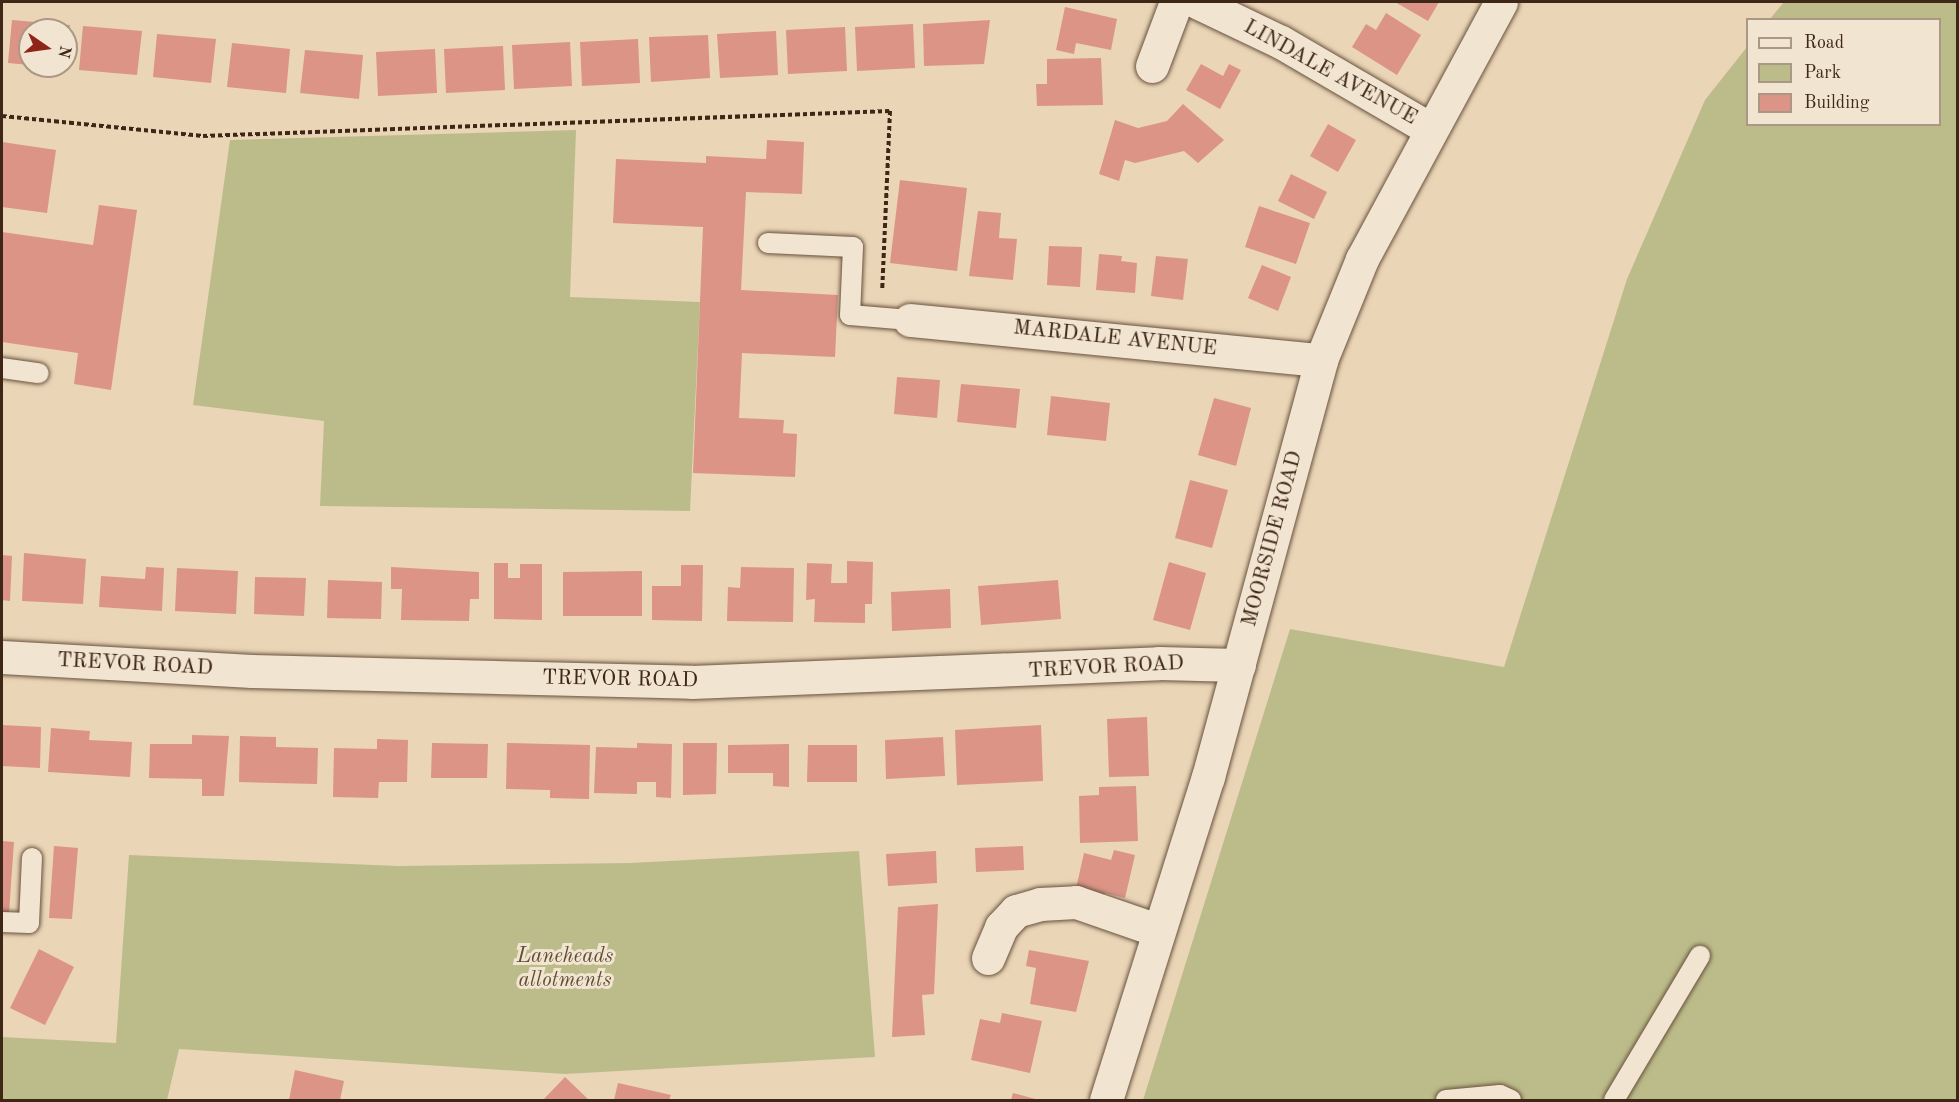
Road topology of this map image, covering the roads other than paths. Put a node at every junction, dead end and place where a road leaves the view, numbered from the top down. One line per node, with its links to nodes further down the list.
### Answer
1 (1176, 2): 4 (street)
2 (1197, 2): 5 (street, LINDALE AVENUE)
3 (1501, 2): 5 (street, MOORSIDE ROAD)
4 (1152, 66)
5 (1430, 129): 8 (street, MOORSIDE ROAD)
6 (768, 243): 7 (lane)
7 (897, 318): 8 (street, MARDALE AVENUE)
8 (1321, 360): 12 (street, MOORSIDE ROAD)
9 (2, 368): 10 (lane)
10 (39, 373)
11 (2, 657): 12 (street, TREVOR ROAD)
12 (1239, 665): 15 (street, MOORSIDE ROAD)
13 (32, 858): 14 (lane)
14 (2, 922)
15 (1157, 930): 17 (street); 18 (street, MOORSIDE ROAD)
16 (1700, 956): 21 (lane)
17 (988, 958)
18 (1106, 1101)
19 (1446, 1101): 20 (lane)
20 (1511, 1101)
21 (1614, 1101)

